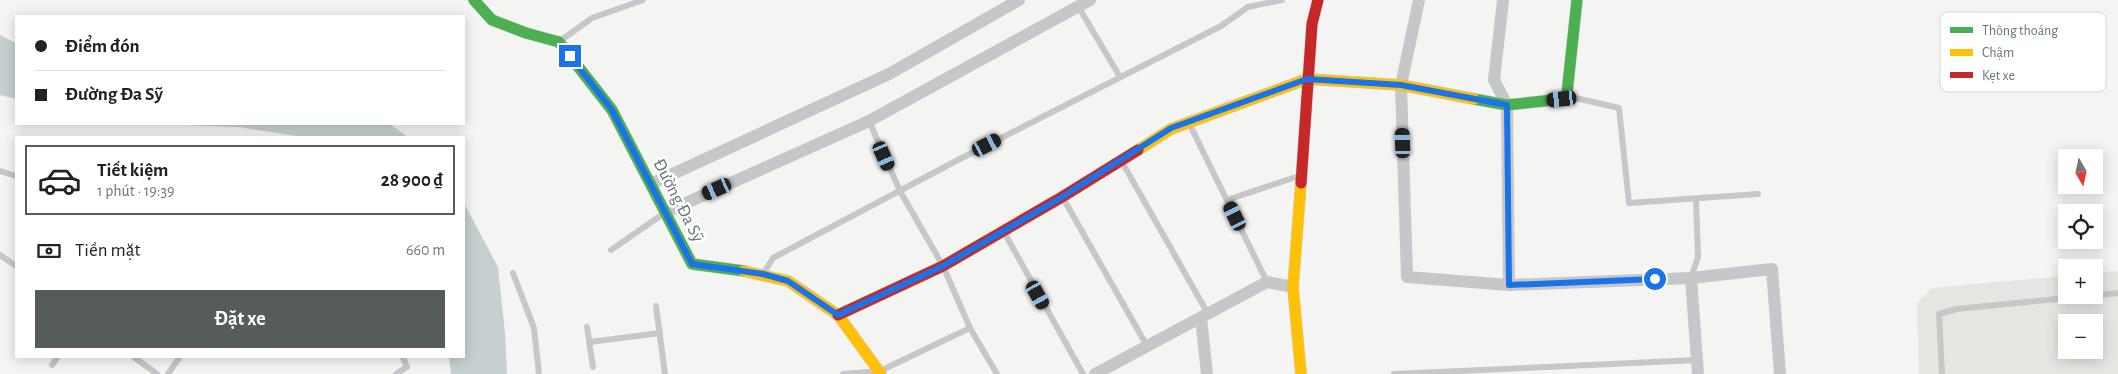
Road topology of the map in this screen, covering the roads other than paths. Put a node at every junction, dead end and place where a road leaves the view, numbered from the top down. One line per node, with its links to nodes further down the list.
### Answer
1 (474, 0): 11 (street)
2 (643, 0): 11 (lane)
3 (1019, 0): 23 (street)
4 (1090, 0): 10 (street)
5 (1282, 0): 12 (lane)
6 (1318, 0): 13 (street)
7 (1418, 0): 14 (street)
8 (1503, 0): 16 (street)
9 (1577, 0): 15 (street)
10 (1078, 6): 12 (lane); 17 (street)
11 (559, 42): 23 (street, Đường Đa Sỹ)
12 (1120, 77): 24 (lane)
13 (1307, 79): 14 (street); 18 (street); 21 (street)
14 (1401, 85): 16 (street); 39 (street)
15 (1566, 96): 16 (street); 27 (lane)
16 (1507, 105): 39 (street)
17 (869, 121): 24 (lane); 29 (street)
18 (1188, 122): 19 (street); 28 (lane)
19 (1121, 161): 26 (street); 44 (lane)
20 (0, 171): 22 (lane)
21 (1302, 175): 28 (lane); 40 (street)
22 (15, 176)
23 (651, 184): 29 (street, Đường Đa Sỹ)
24 (900, 191): 34 (lane); 36 (lane)
25 (1758, 194): 27 (lane)
26 (1062, 197): 30 (street); 49 (lane)
27 (1696, 199): 37 (lane)
28 (1227, 200): 38 (lane)
29 (666, 212): 31 (lane); 36 (street, Đường Đa Sỹ)
30 (1003, 231): 34 (street); 66 (lane)
31 (611, 250)
32 (0, 255): 33 (lane)
33 (15, 265)
34 (943, 266): 43 (street); 46 (lane)
35 (513, 273): 62 (lane)
36 (763, 274): 43 (street, Đường Đa Sỹ)
37 (1691, 278): 39 (street); 54 (street); 72 (street)
38 (1267, 282): 40 (street); 44 (street)
39 (1509, 285)
40 (1293, 287): 69 (street)
41 (2118, 293): 73 (lane)
42 (656, 306): 47 (lane)
43 (838, 315): 58 (street, Đường Đa Sỹ)
44 (1204, 316): 49 (street); 68 (street)
45 (587, 327): 48 (lane)
46 (970, 328): 58 (lane); 65 (lane)
47 (660, 333): 48 (lane); 63 (lane)
48 (590, 342): 56 (lane)
49 (1147, 346): 67 (street)
50 (57, 358): 55 (lane)
51 (135, 358): 59 (lane)
52 (179, 358): 60 (lane)
53 (403, 358): 61 (lane)
54 (1697, 360): 57 (lane); 71 (street)
55 (52, 365)
56 (593, 367)
57 (1547, 371): 70 (lane)
58 (881, 373): 64 (lane)
59 (157, 374)
60 (168, 374)
61 (396, 374)
62 (539, 374)
63 (665, 374)
64 (843, 374)
65 (998, 374)
66 (1082, 374)
67 (1095, 374)
68 (1207, 374)
69 (1301, 374)
70 (1394, 374)
71 (1698, 374)
72 (1780, 374)
73 (1942, 374)

